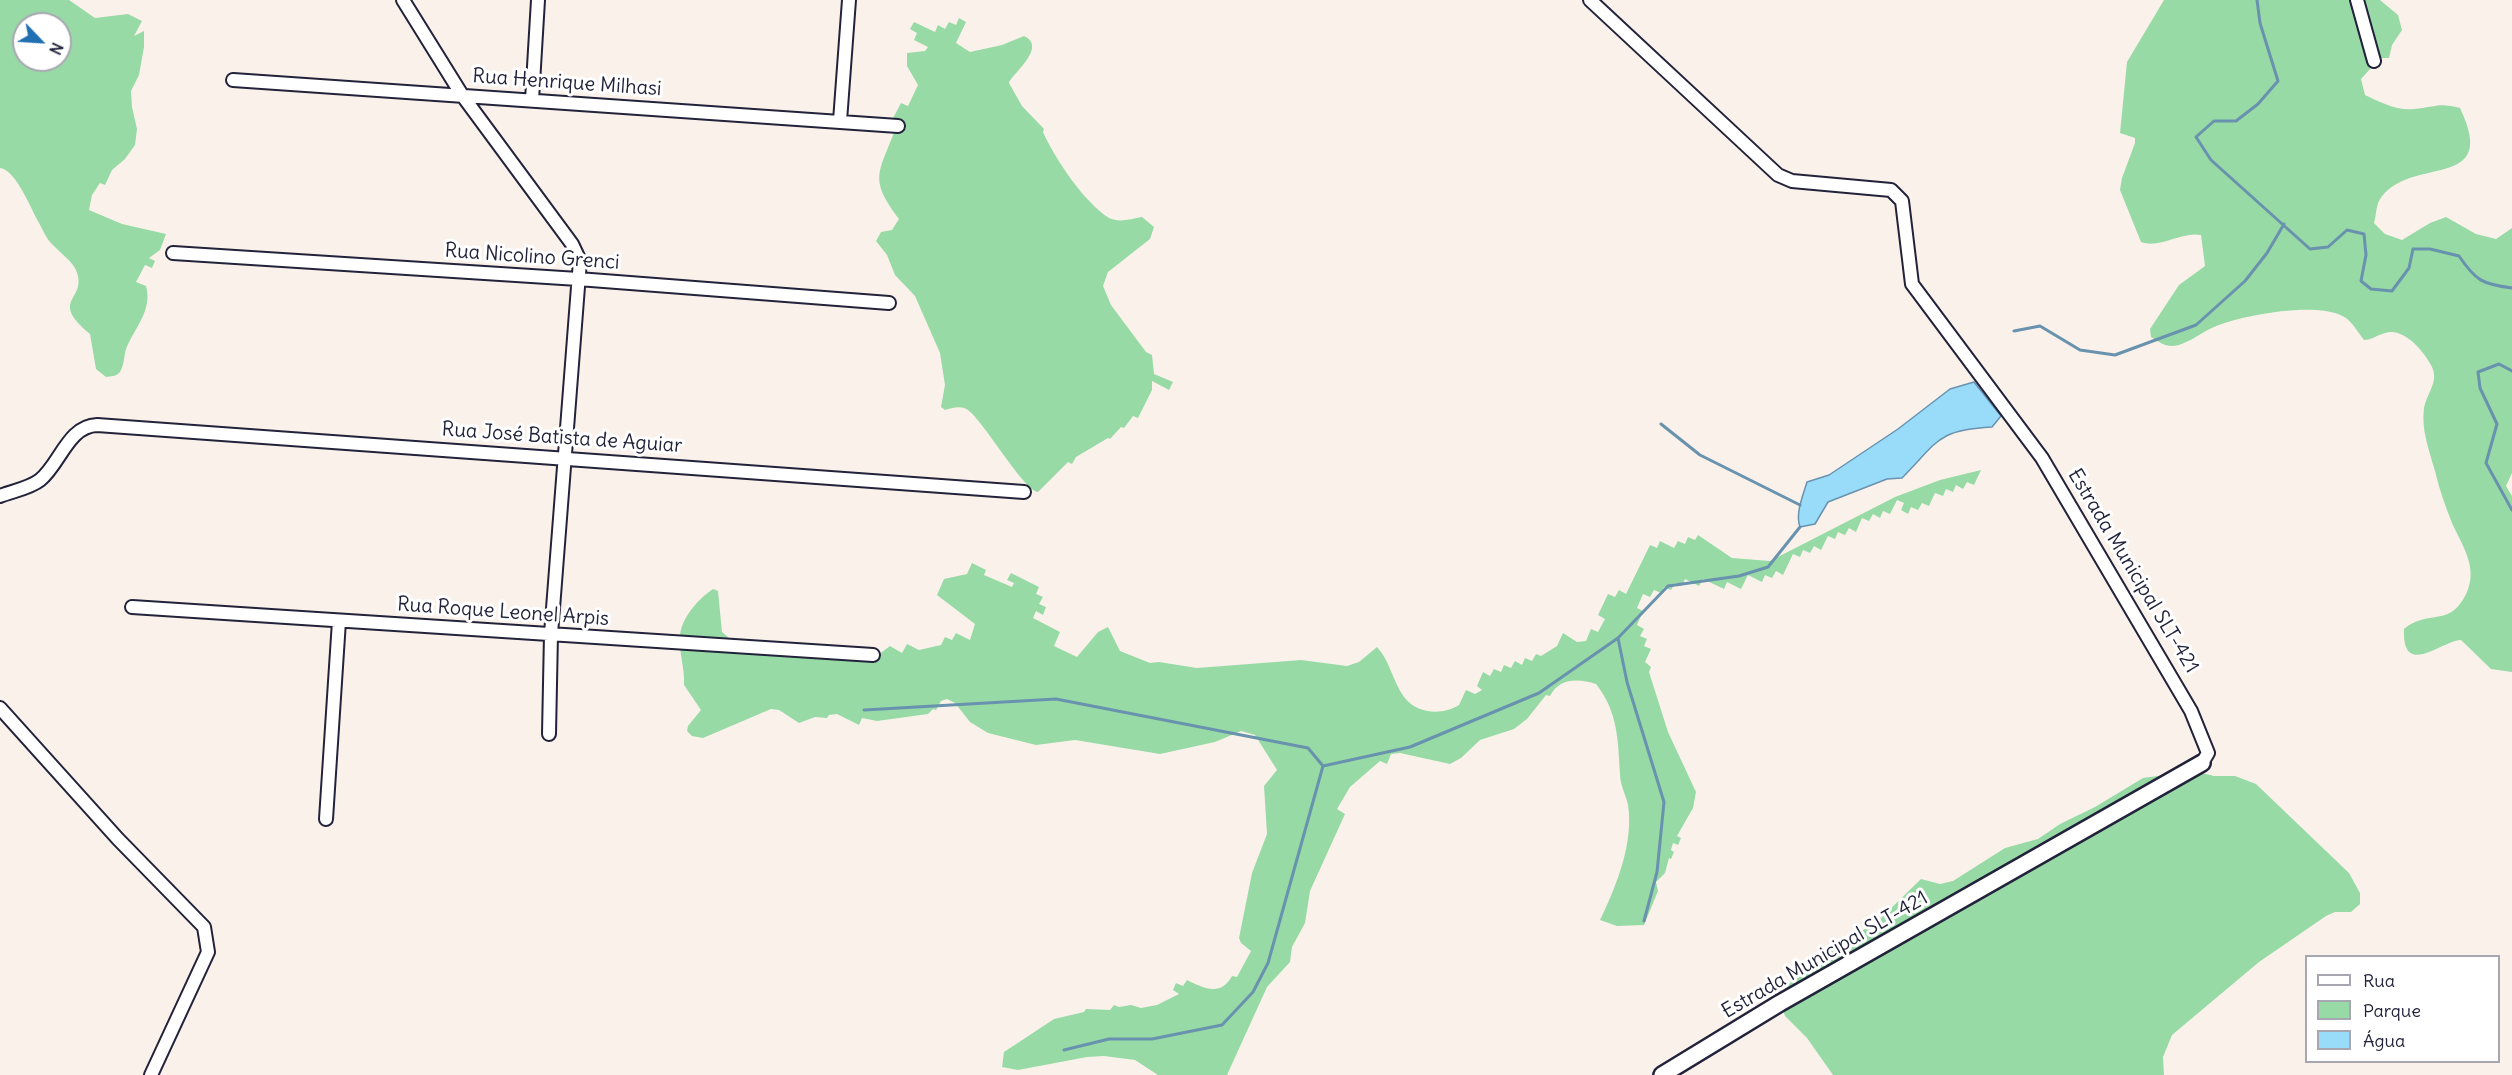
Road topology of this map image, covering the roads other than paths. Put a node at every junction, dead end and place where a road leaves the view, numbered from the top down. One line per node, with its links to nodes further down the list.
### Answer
1 (403, 0): 8 (street)
2 (538, 0): 9 (street)
3 (849, 0): 10 (street)
4 (1590, 0): 24 (street, Estrada Municipal SLT-421)
5 (2357, 0): 6 (street)
6 (2374, 61)
7 (233, 80): 8 (street, Rua Henrique Milhasi)
8 (462, 94): 9 (street, Rua Henrique Milhasi); 13 (street)
9 (532, 100): 10 (street, Rua Henrique Milhasi)
10 (840, 121): 11 (street, Rua Henrique Milhasi)
11 (898, 126)
12 (173, 253): 13 (street, Rua Nicolino Grenci)
13 (578, 279): 14 (street, Rua Nicolino Grenci); 15 (street)
14 (889, 303)
15 (566, 457): 16 (street, Rua José Batista de Aguiar); 17 (street, Rua José Batista de Aguiar); 20 (street)
16 (1024, 492)
17 (0, 496)
18 (132, 607): 19 (street, Rua Roque Leonel Arpis)
19 (339, 621): 20 (street, Rua Roque Leonel Arpis); 25 (street)
20 (551, 634): 21 (street, Rua Roque Leonel Arpis); 23 (street)
21 (873, 655)
22 (0, 708): 26 (street)
23 (549, 734)
24 (2202, 764): 27 (street, Estrada Municipal SLT-421)
25 (326, 819)
26 (151, 1075)
27 (1662, 1075)

